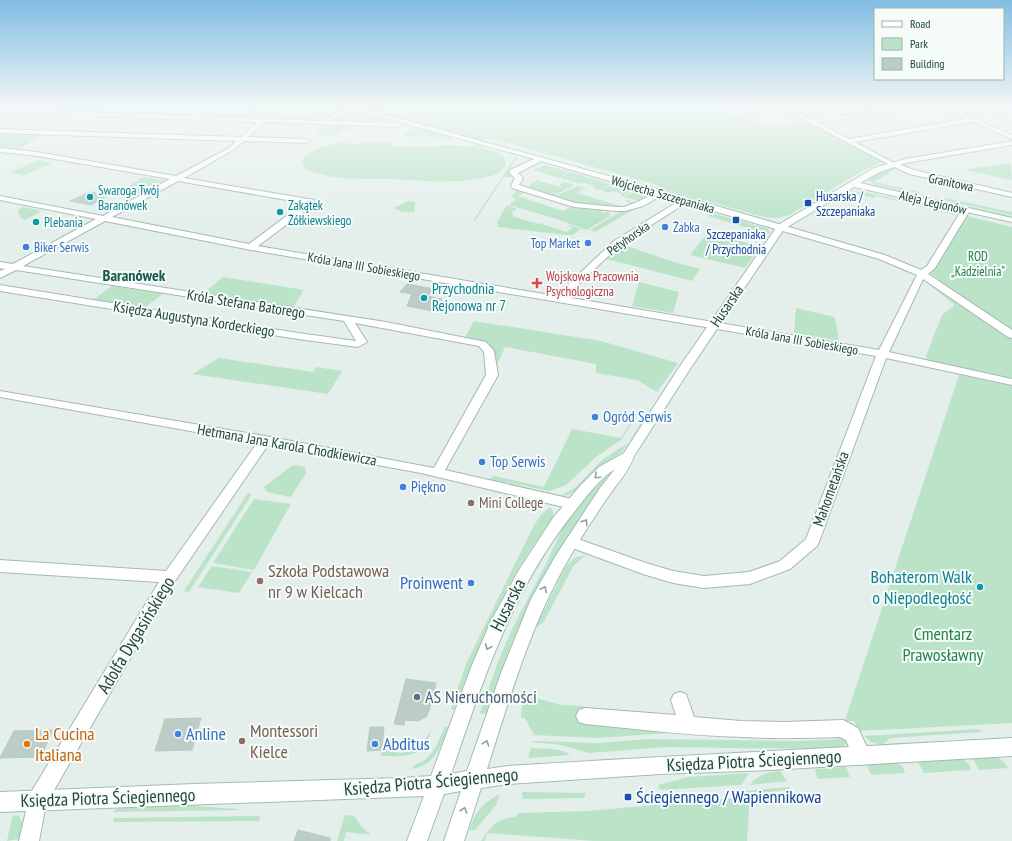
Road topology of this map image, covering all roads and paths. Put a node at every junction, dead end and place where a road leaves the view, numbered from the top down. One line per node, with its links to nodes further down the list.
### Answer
1 (232, 147): 8 (street)
2 (499, 147): 6 (street, Wojciecha Szczepaniaka)
3 (861, 147): 7 (street, Granitowa)
4 (988, 147): 7 (street, Husarska)
5 (0, 150): 8 (street)
6 (541, 159): 10 (street, Wojciecha Szczepaniaka); 10 (street)
7 (892, 164): 9 (street, Husarska); 11 (street, Granitowa)
8 (175, 179): 15 (street); 18 (street)
9 (853, 184): 14 (street, Aleja Legionów); 17 (street, Husarska)
10 (661, 193): 13 (street, Wojciecha Szczepaniaka)
11 (1012, 195)
12 (0, 198): 15 (street, Króla Jana III Sobieskiego)
13 (686, 200): 17 (street, Wojciecha Szczepaniaka); 24 (street, Petyhorska)
14 (966, 210): 16 (street, Aleja Legionów); 21 (street, Mahometańska)
15 (103, 218): 18 (street, Króla Jana III Sobieskiego); 20 (street)
16 (1012, 220)
17 (781, 227): 21 (street, Wojciecha Szczepaniaka); 26 (street, Husarska)
18 (251, 247): 24 (street, Króla Jana III Sobieskiego)
19 (0, 265): 20 (street, Króla Stefana Batorego)
20 (14, 267): 22 (street); 25 (street, Króla Stefana Batorego)
21 (922, 274): 27 (street, Wojciecha Szczepaniaka); 28 (street, Mahometańska)
22 (0, 275)
23 (0, 288): 25 (street, Księdza Augustyna Kordeckiego)
24 (558, 299): 26 (street, Króla Jana III Sobieskiego)
25 (348, 320): 33 (street, Króla Stefana Batorego)
26 (714, 325): 28 (street, Króla Jana III Sobieskiego); 32 (street, Husarska)
27 (1012, 335)
28 (883, 354): 29 (street, Króla Jana III Sobieskiego); 35 (street, Mahometańska)
29 (1012, 382)
30 (0, 394): 31 (street, Hetmana Jana Karola Chodkiewicza)
31 (265, 440): 33 (street, Hetmana Jana Karola Chodkiewicza); 37 (street, Adolfa Dygasińskiego)
32 (628, 456): 34 (street, Husarska, one-way to 34); 35 (street, Husarska, one-way to 32)
33 (437, 473): 34 (street, Hetmana Jana Karola Chodkiewicza)
34 (572, 504): 44 (street, Husarska, one-way to 44)
35 (572, 542): 43 (street, Husarska, one-way to 35)
36 (0, 566): 37 (street)
37 (170, 577): 45 (street, Adolfa Dygasińskiego)
38 (680, 700): 40 (street)
39 (585, 716): 40 (street, Księdza Piotra Ściegiennego)
40 (688, 725): 42 (street, Księdza Piotra Ściegiennego)
41 (1012, 747): 42 (street, Księdza Piotra Ściegiennego)
42 (862, 756): 43 (street, Księdza Piotra Ściegiennego)
43 (474, 780): 44 (street, Księdza Piotra Ściegiennego); 49 (street, Husarska, one-way to 43)
44 (437, 785): 45 (street, Księdza Piotra Ściegiennego); 48 (street, Husarska)
45 (37, 801): 46 (street, Księdza Piotra Ściegiennego); 47 (street, Adolfa Dygasińskiego)
46 (0, 802)
47 (29, 841)
48 (417, 841)
49 (454, 841)

